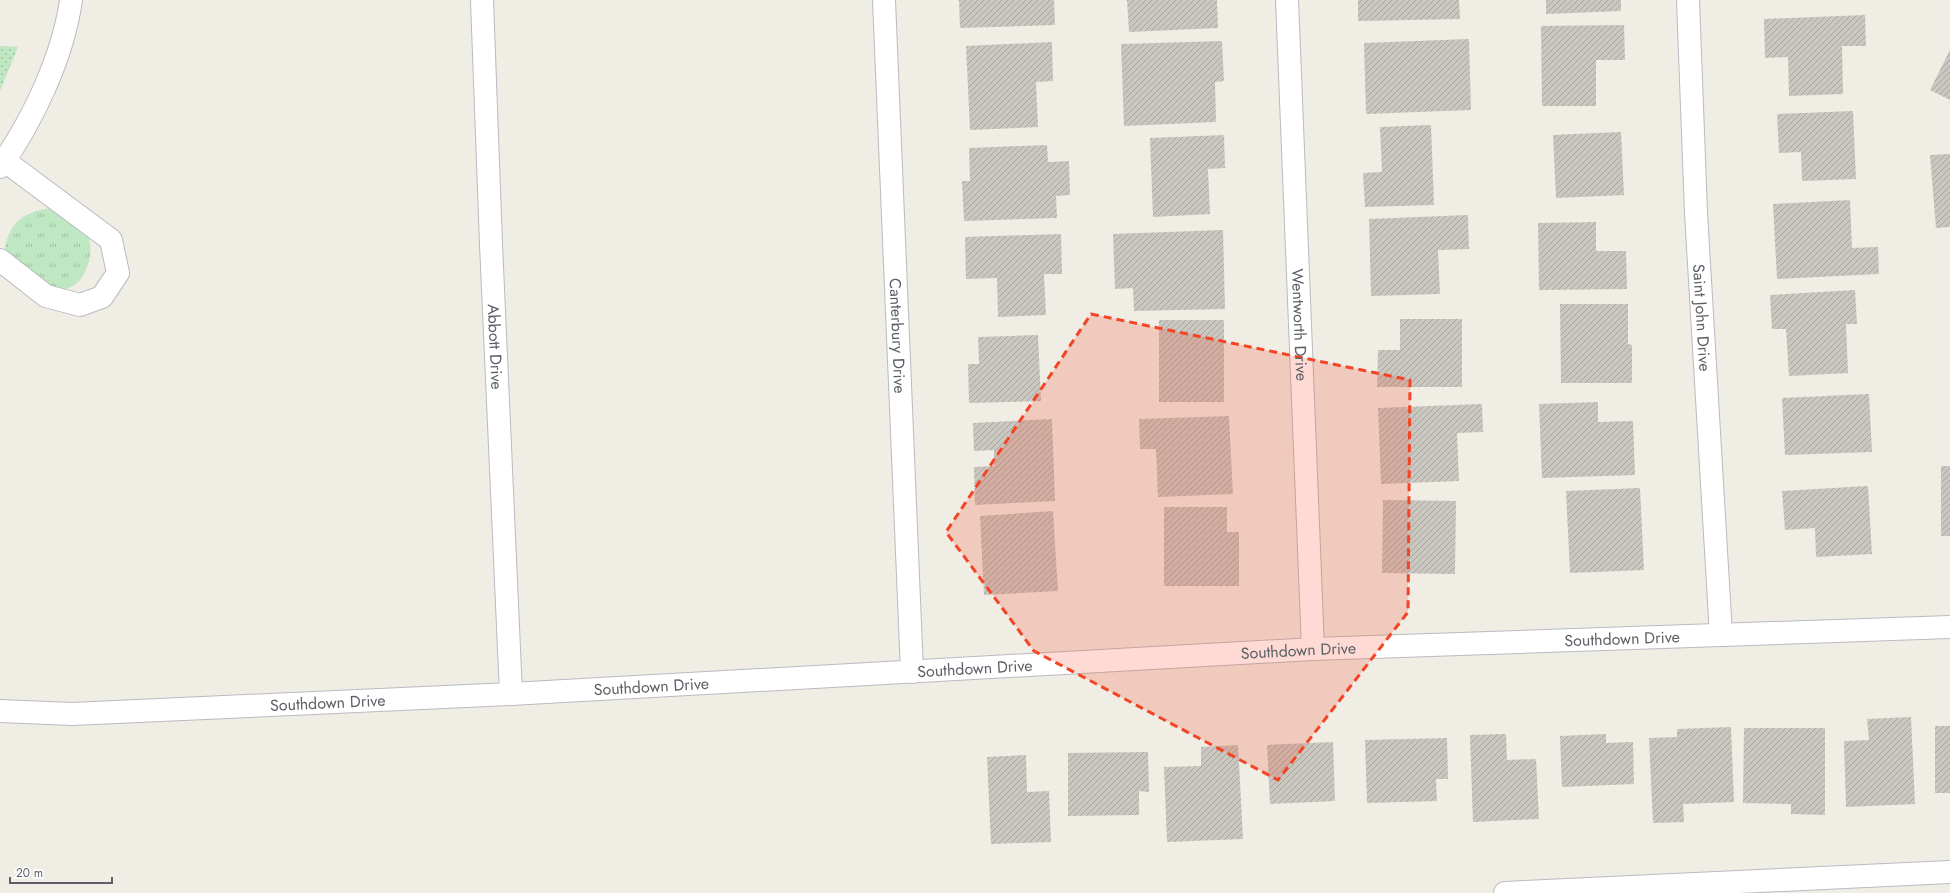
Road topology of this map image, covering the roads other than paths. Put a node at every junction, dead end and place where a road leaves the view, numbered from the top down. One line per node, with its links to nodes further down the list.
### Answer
1 (71, 0): 6 (street)
2 (482, 0): 12 (street, Abbott Drive)
3 (884, 0): 11 (street, Canterbury Drive)
4 (1287, 0): 10 (street, Wentworth Drive)
5 (1688, 0): 9 (street, Saint John Drive)
6 (2, 164): 7 (street)
7 (0, 260)
8 (1950, 627): 9 (street, Southdown Drive)
9 (1721, 636): 10 (street, Southdown Drive)
10 (1313, 649): 11 (street, Southdown Drive)
11 (912, 672): 12 (street, Southdown Drive)
12 (511, 694): 13 (street, Southdown Drive)
13 (0, 711)
14 (1950, 872): 15 (street)
15 (1505, 893)

